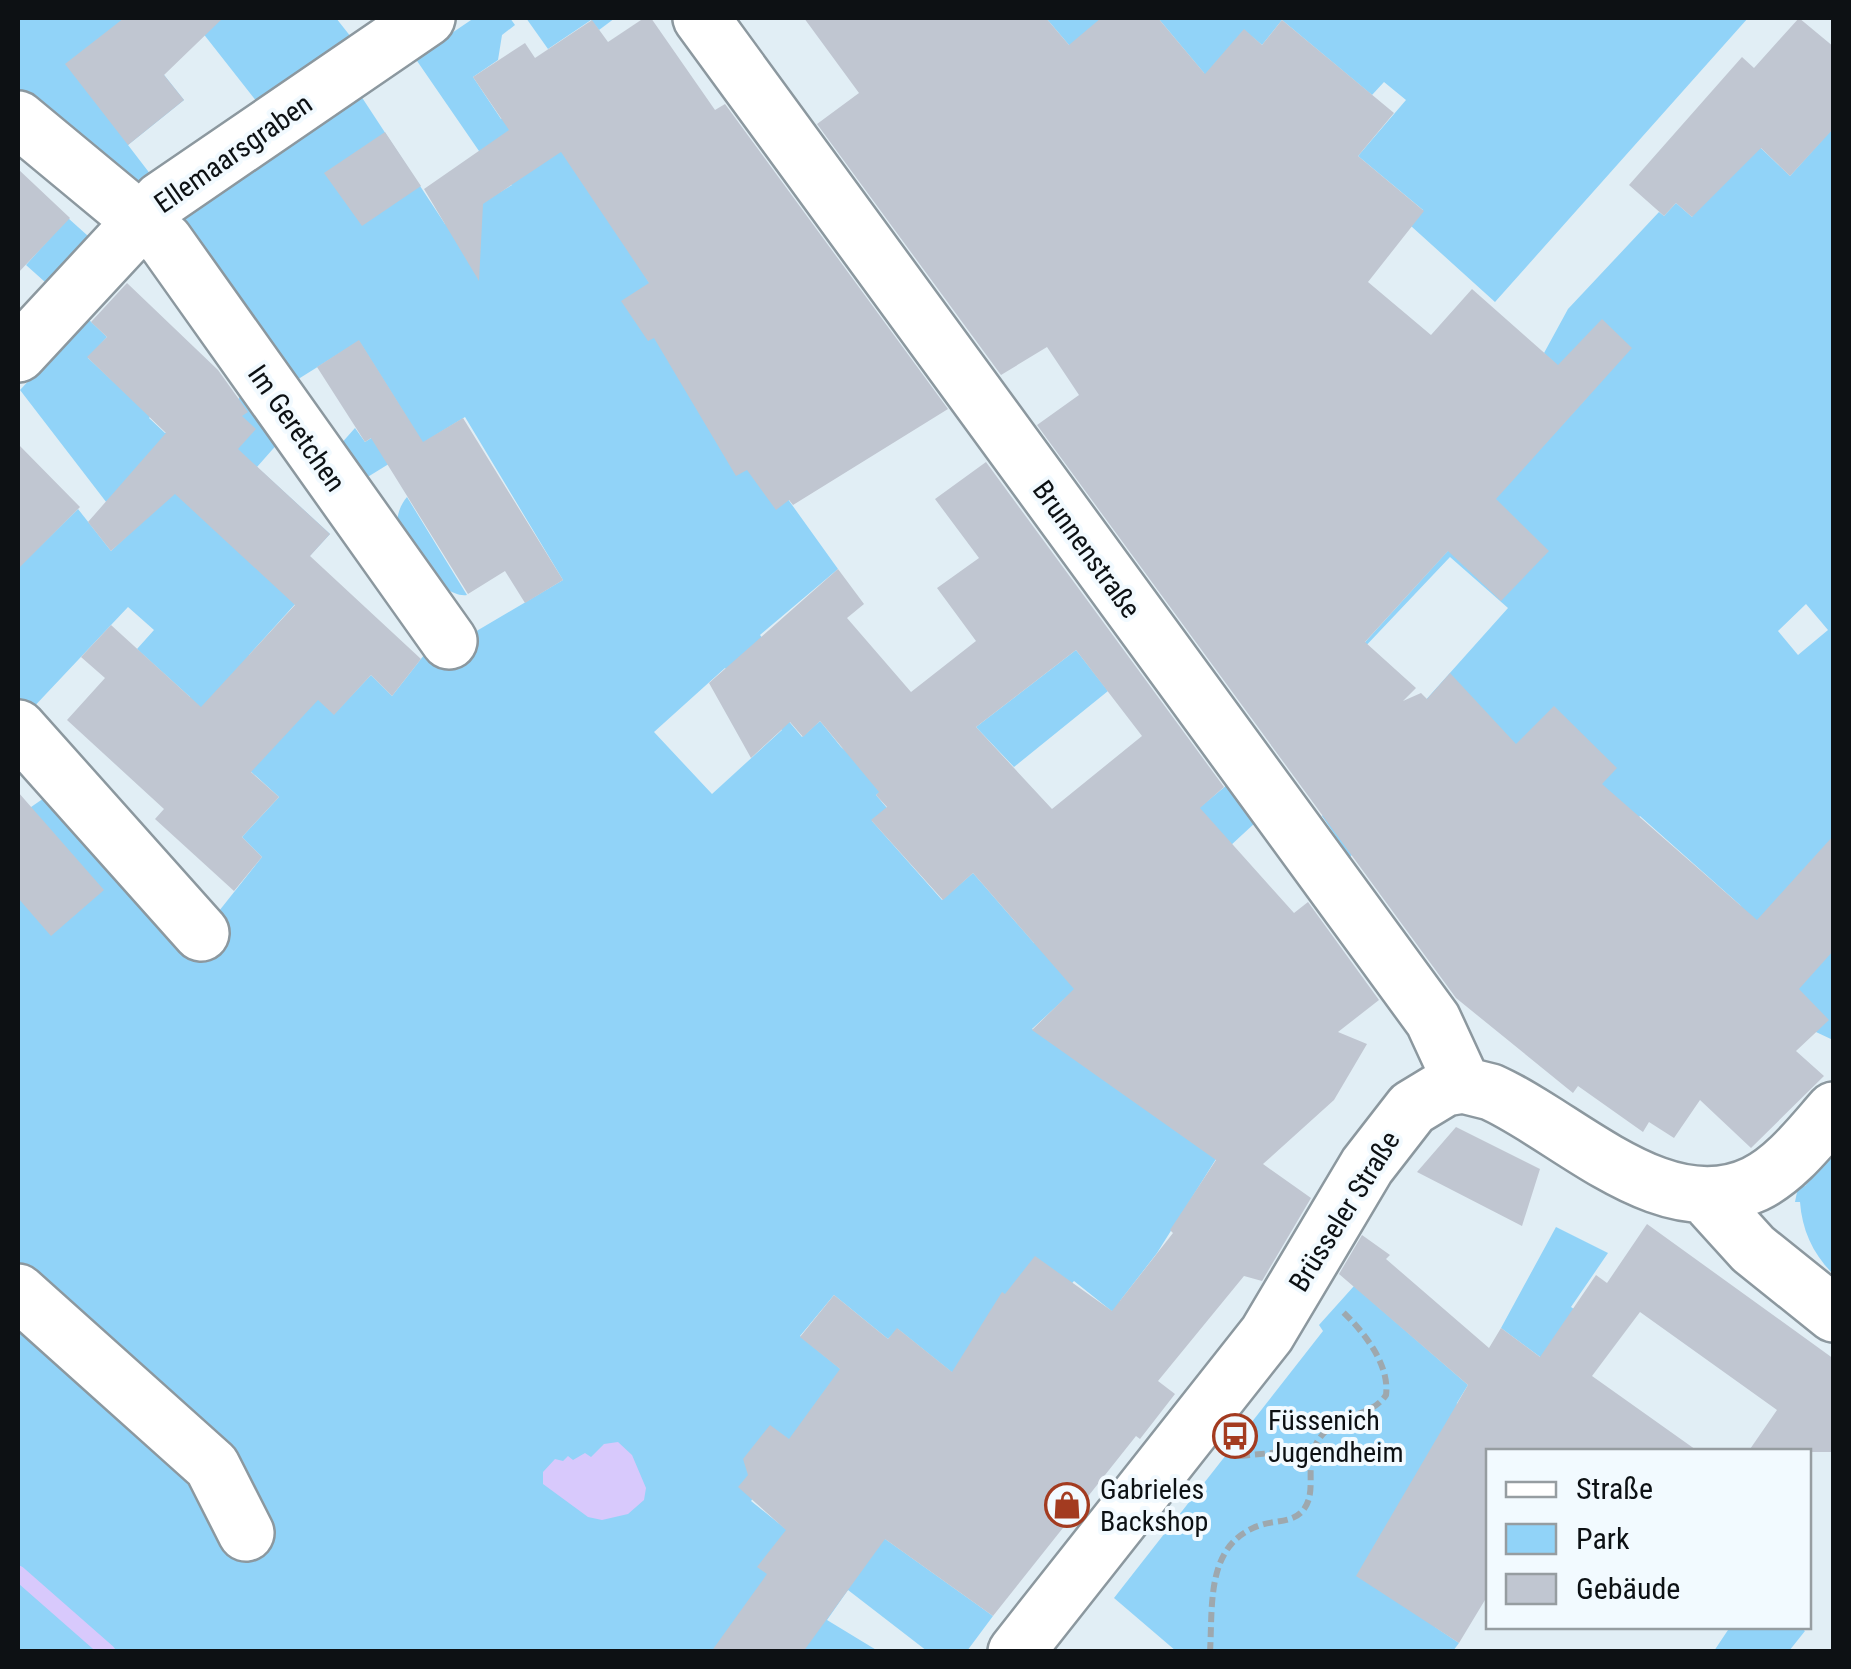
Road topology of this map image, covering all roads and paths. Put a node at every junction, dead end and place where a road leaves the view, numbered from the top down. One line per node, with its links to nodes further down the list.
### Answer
1 (427, 18): 4 (street, Ellemaarsgraben)
2 (701, 18): 9 (street, Brunnenstraße)
3 (18, 118): 4 (street, Im Geretchen)
4 (143, 218): 5 (street, Ellemaarsgraben); 6 (street, Im Geretchen)
5 (18, 354)
6 (449, 640)
7 (18, 728): 8 (street)
8 (200, 933)
9 (1463, 1085): 11 (street); 18 (street, Brüsseler Straße)
10 (1834, 1110): 11 (street)
11 (1704, 1195): 14 (street)
12 (18, 1292): 17 (street)
13 (1342, 1310): 15 (path)
14 (1834, 1314)
15 (1313, 1449): 16 (path); 19 (path)
16 (1227, 1454)
17 (246, 1533)
18 (1016, 1652)
19 (1210, 1652)

